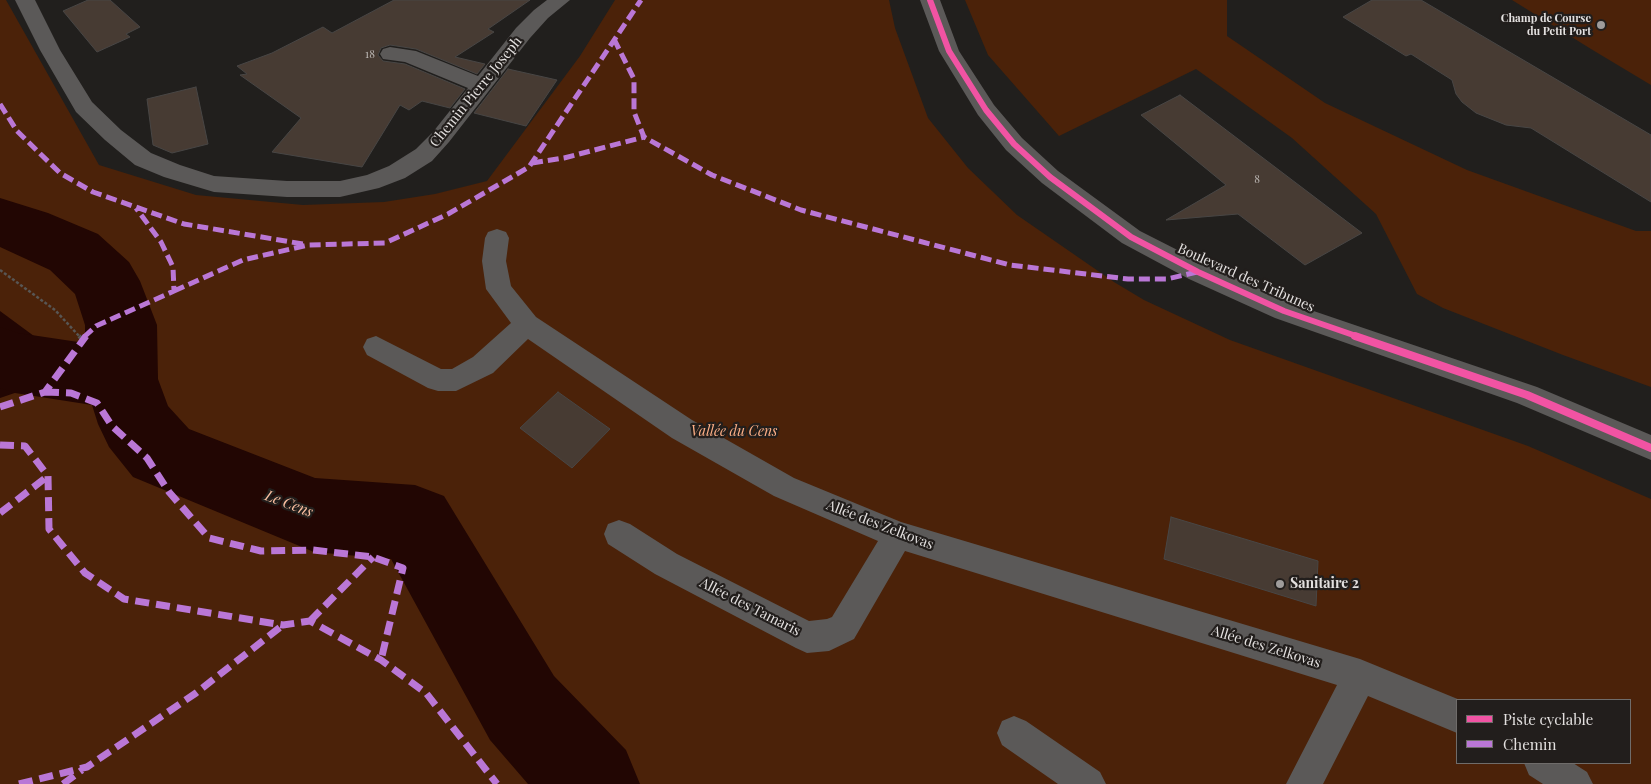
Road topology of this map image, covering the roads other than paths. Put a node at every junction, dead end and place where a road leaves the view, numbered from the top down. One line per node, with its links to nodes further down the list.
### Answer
1 (25, 0): 5 (street, Chemin Pierre Joseph)
2 (560, 0): 5 (street, Chemin Pierre Joseph)
3 (930, 0): 9 (street, Boulevard des Tribunes)
4 (390, 54): 5 (street)
5 (482, 86)
6 (497, 238): 7 (street, Allée des Zelkovas)
7 (527, 324): 8 (street); 11 (street, Allée des Zelkovas)
8 (376, 347)
9 (1651, 448)
10 (619, 534): 11 (street, Allée des Tamaris)
11 (898, 535): 12 (street, Allée des Zelkovas)
12 (1360, 676): 13 (street, Allée des Zelkovas); 17 (street)
13 (1456, 716)
14 (1014, 733): 16 (street)
15 (1543, 764): 18 (street)
16 (1088, 784)
17 (1304, 784)
18 (1575, 784)

